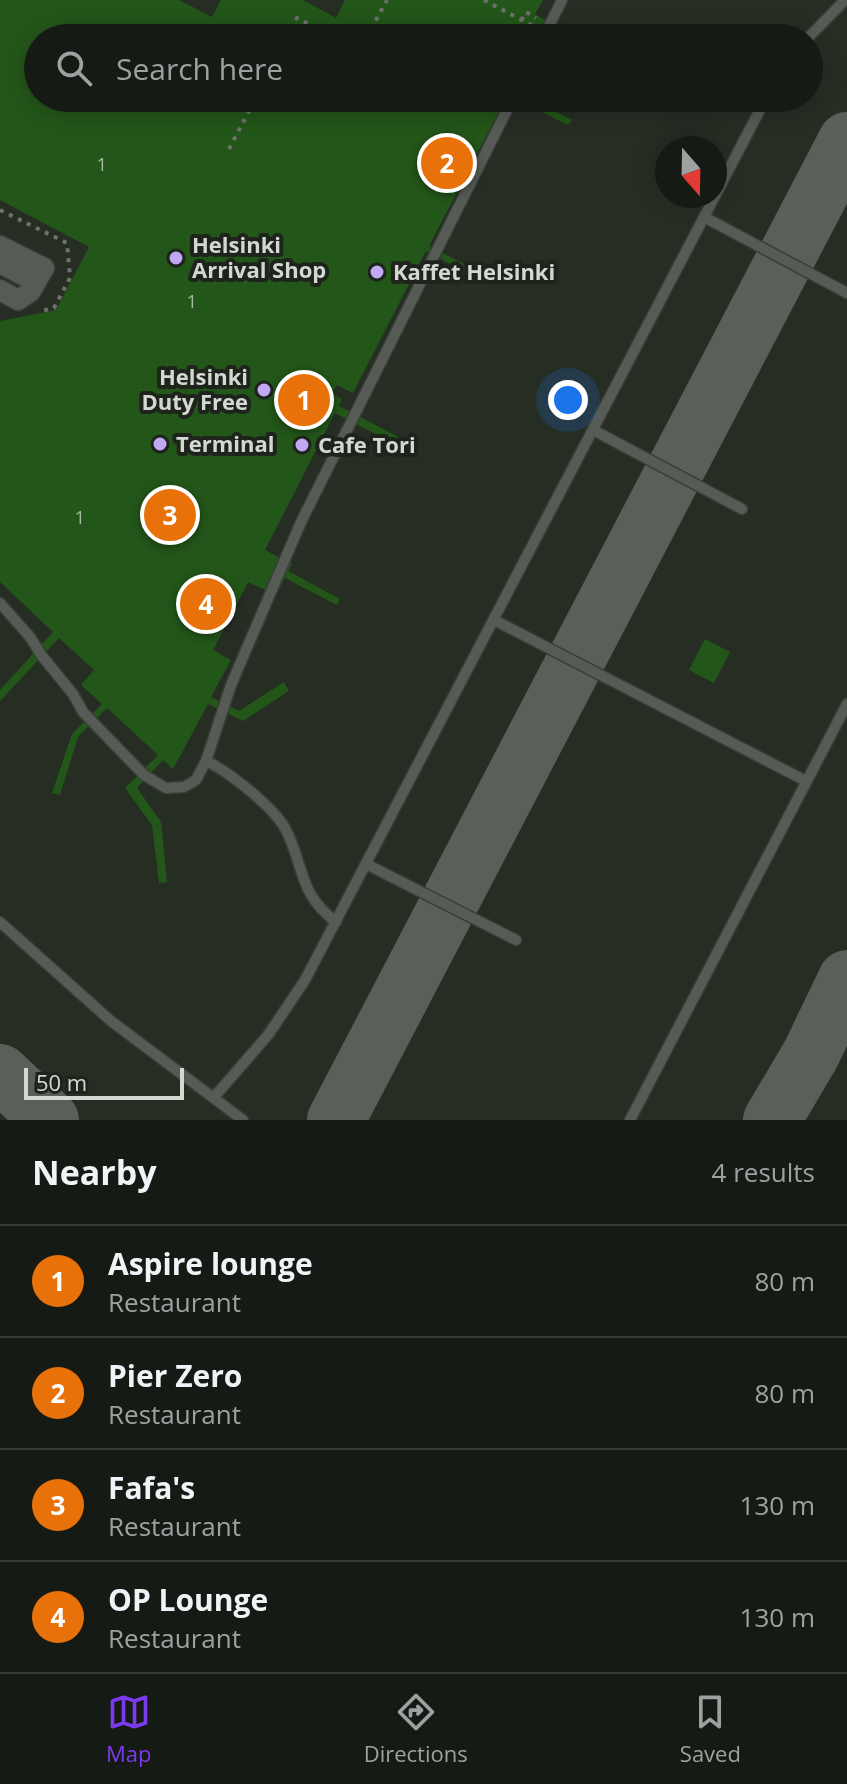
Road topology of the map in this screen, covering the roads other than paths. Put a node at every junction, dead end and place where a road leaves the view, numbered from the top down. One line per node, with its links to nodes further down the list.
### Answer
1 (562, 0): 3 (lane)
2 (845, 0): 4 (lane)
3 (550, 24)
4 (822, 24)
5 (506, 112): 21 (lane)
6 (759, 112): 7 (lane)
7 (727, 173)
8 (709, 208): 9 (lane)
9 (704, 217): 15 (lane); 16 (lane)
10 (0, 246): 13 (street)
11 (0, 263): 13 (street)
12 (0, 277): 13 (street)
13 (33, 287): 14 (street)
14 (0, 290)
15 (847, 293)
16 (593, 430): 17 (lane); 19 (lane)
17 (742, 509)
18 (0, 603): 21 (lane)
19 (494, 620): 22 (lane); 23 (lane)
20 (847, 704): 22 (lane)
21 (206, 761): 25 (lane)
22 (806, 781): 29 (lane)
23 (366, 864): 25 (lane); 26 (lane)
24 (0, 922): 27 (lane)
25 (336, 922): 27 (lane)
26 (516, 940)
27 (215, 1096): 28 (lane)
28 (243, 1120)
29 (630, 1120)

